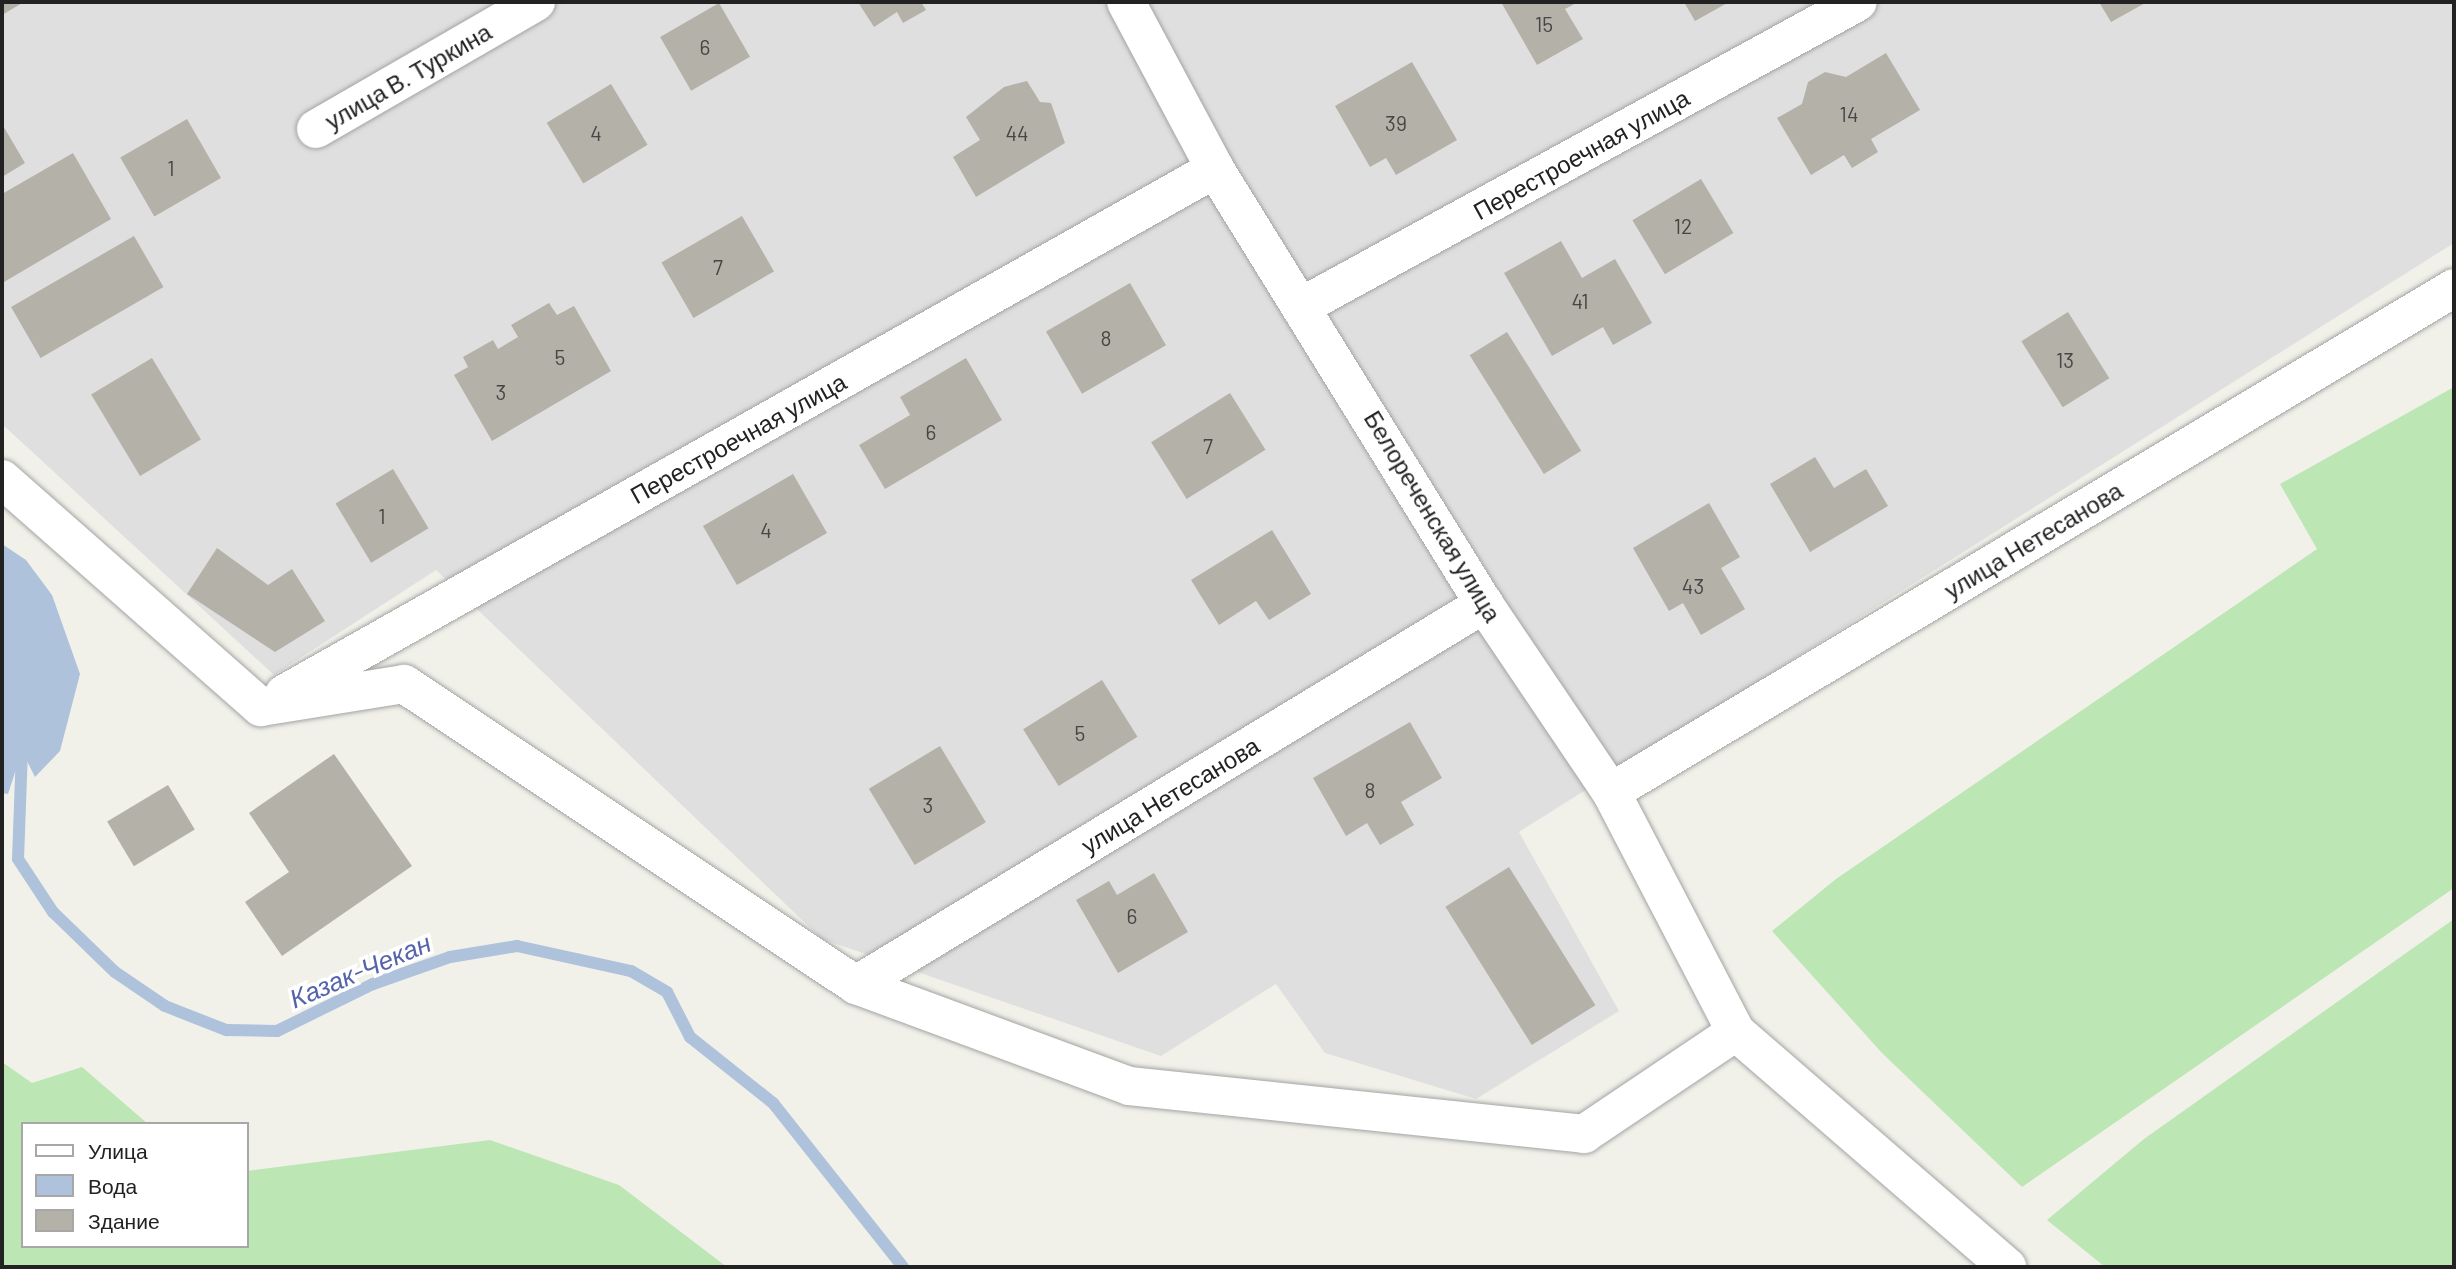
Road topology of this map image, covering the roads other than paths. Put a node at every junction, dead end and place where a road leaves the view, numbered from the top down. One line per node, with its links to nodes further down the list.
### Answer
1 (536, 2): 4 (street, улица В. Туркина)
2 (1126, 2): 5 (street, Белореченская улица)
3 (1858, 2): 7 (street, Перестроечная улица)
4 (316, 129)
5 (1215, 169): 7 (street, Белореченская улица); 10 (street, Перестроечная улица)
6 (2454, 288): 11 (street, улица Нетесанова)
7 (1304, 305): 9 (street, Белореченская улица)
8 (2, 480): 10 (street)
9 (1484, 604): 11 (street, Белореченская улица); 12 (street, улица Нетесанова)
10 (261, 707): 12 (street)
11 (1611, 792): 13 (street, Белореченская улица)
12 (856, 985): 13 (street)
13 (1736, 1032): 14 (street)
14 (2007, 1267)

